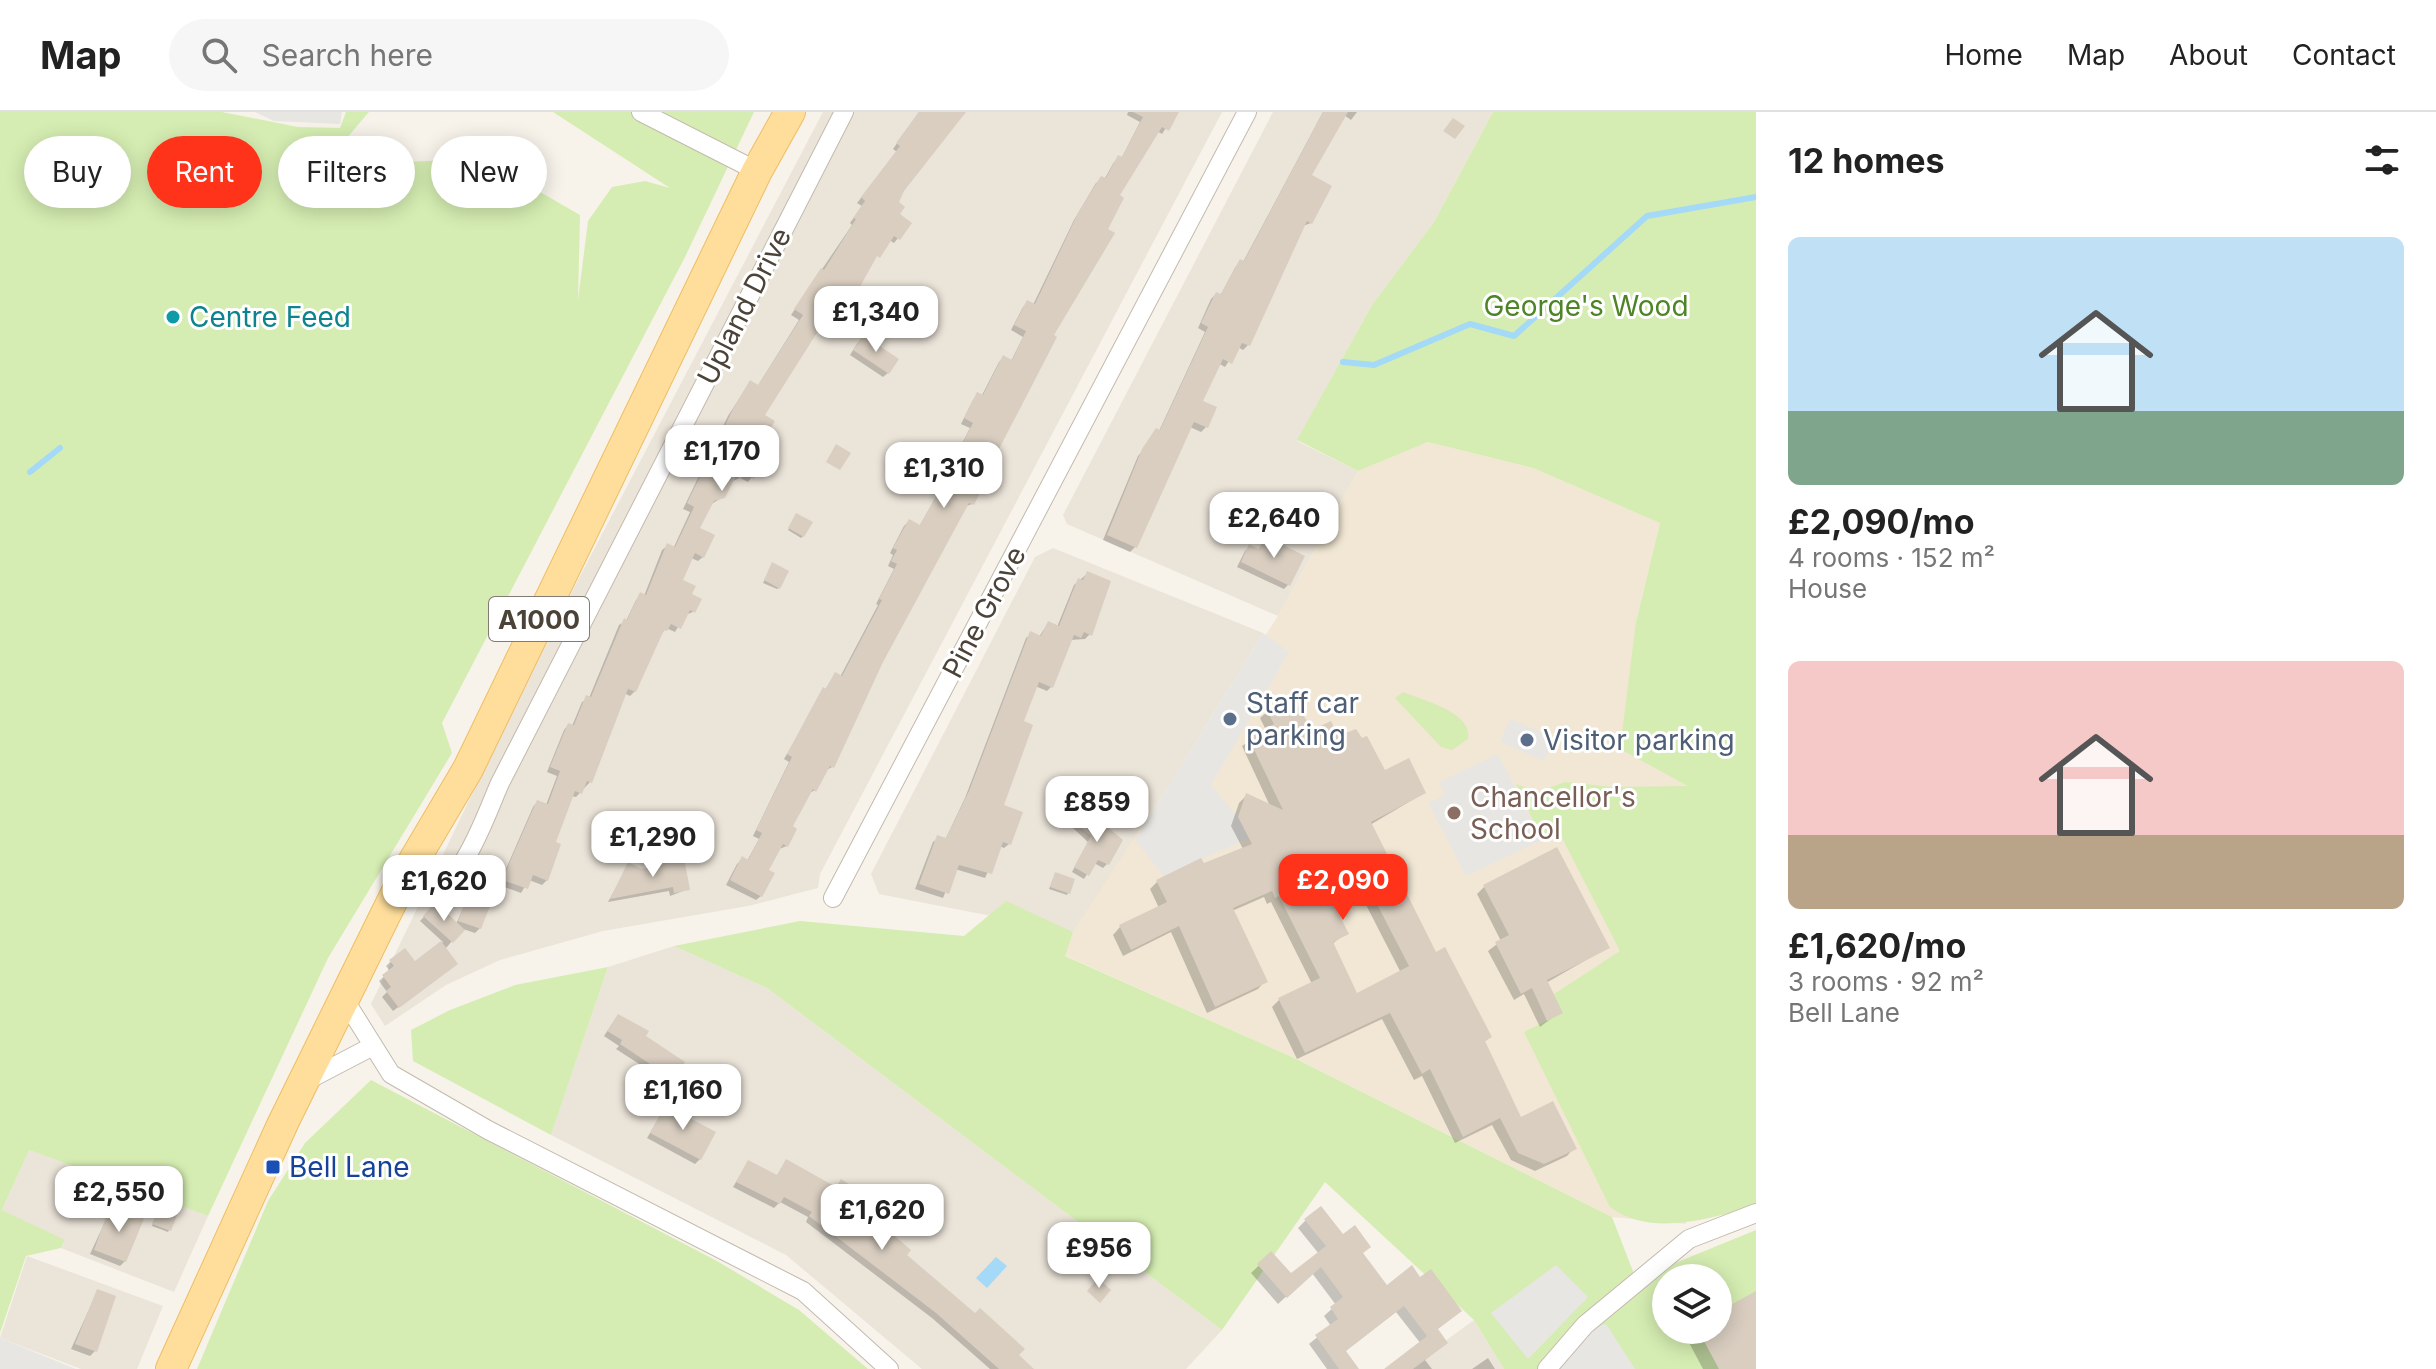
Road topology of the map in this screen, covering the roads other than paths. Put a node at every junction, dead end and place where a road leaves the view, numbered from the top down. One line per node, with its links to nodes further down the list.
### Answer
1 (641, 112): 5 (street)
2 (790, 112): 5 (main road, A1000)
3 (844, 112): 6 (street, Upland Drive)
4 (1247, 112): 7 (street, Pine Grove)
5 (757, 171): 6 (main road, A1000)
6 (403, 879): 8 (main road, A1000)
7 (833, 898)
8 (344, 999): 9 (street); 10 (main road, A1000)
9 (373, 1046): 10 (street); 13 (street)
10 (303, 1083): 12 (main road, A1000)
11 (1756, 1213): 14 (street)
12 (171, 1369)
13 (889, 1369)
14 (1547, 1369)

